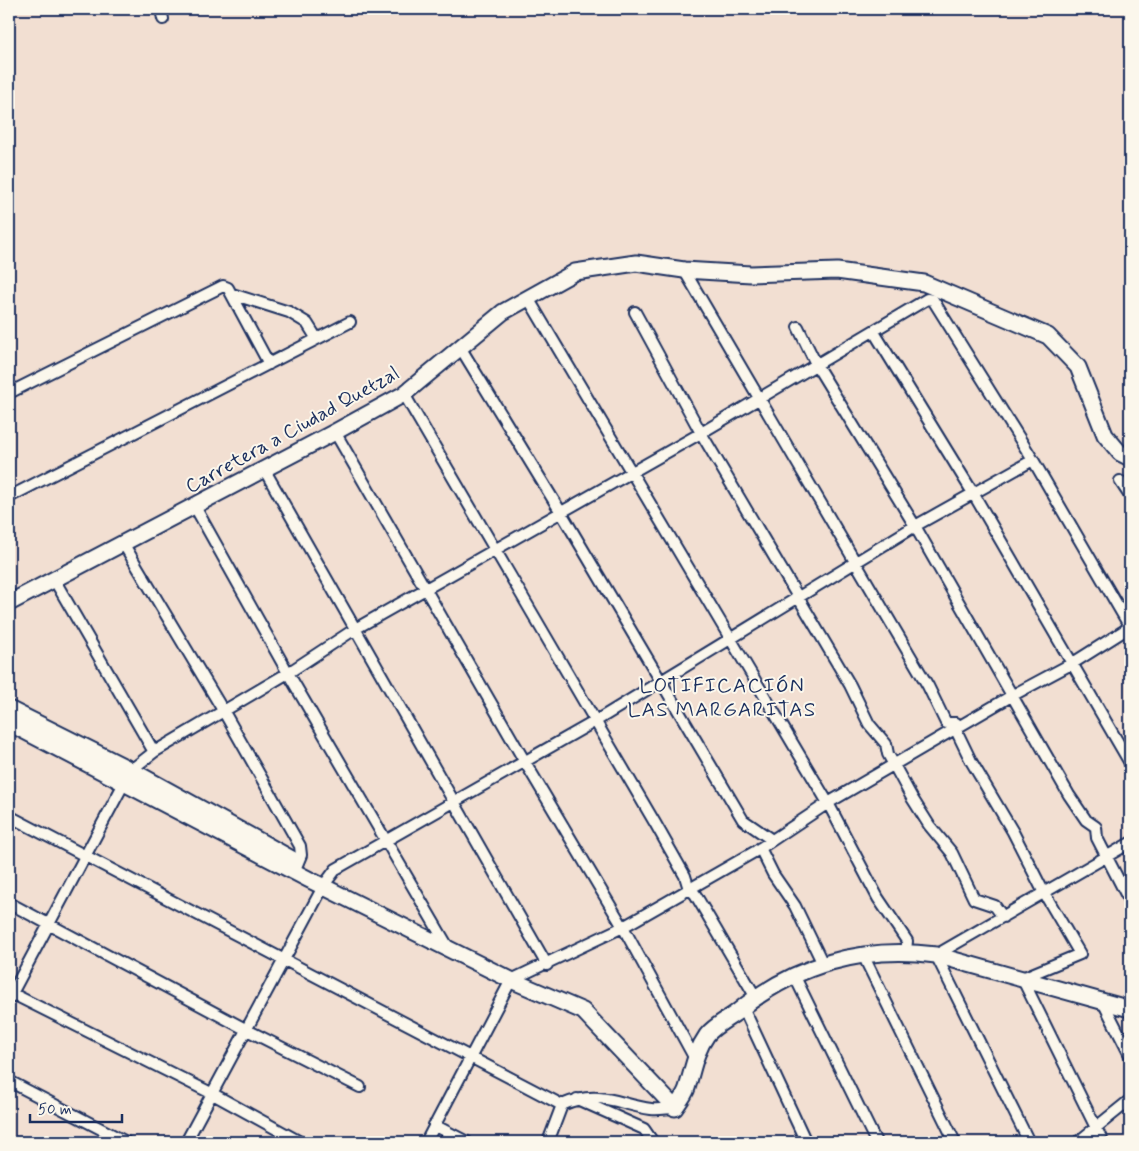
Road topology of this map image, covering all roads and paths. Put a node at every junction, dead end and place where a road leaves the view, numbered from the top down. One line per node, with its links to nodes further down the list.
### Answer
1 (684, 270): 3 (street, Carretera a Ciudad Quetzal); 14 (street); 17 (street, Carretera a Ciudad Quetzal)
2 (232, 294): 8 (street); 10 (street); 12 (street)
3 (528, 298): 9 (street, Carretera a Ciudad Quetzal); 20 (street)
4 (635, 312): 16 (street)
5 (350, 322): 8 (street)
6 (798, 327): 11 (street)
7 (874, 332): 11 (street); 18 (street); 22 (street)
8 (318, 339): 10 (street)
9 (460, 348): 13 (street, Carretera a Ciudad Quetzal); 26 (street)
10 (269, 364): 24 (street)
11 (818, 366): 14 (street); 27 (street)
12 (9, 394)
13 (404, 394): 15 (street, Carretera a Ciudad Quetzal); 29 (street)
14 (758, 399): 16 (street); 30 (street)
15 (336, 432): 19 (street, Carretera a Ciudad Quetzal); 32 (street)
16 (701, 434): 20 (street); 33 (street)
17 (1130, 458)
18 (1032, 460): 22 (street); 35 (street)
19 (264, 469): 25 (street, Carretera a Ciudad Quetzal); 36 (street)
20 (631, 472): 26 (street); 37 (street)
21 (1120, 481): 23 (street)
22 (973, 493): 27 (street); 38 (street)
23 (1130, 496)
24 (9, 497)
25 (194, 505): 28 (street, Carretera a Ciudad Quetzal); 39 (street)
26 (562, 514): 29 (street); 40 (street)
27 (915, 526): 30 (street); 41 (street)
28 (123, 543): 31 (street, Carretera a Ciudad Quetzal); 43 (street)
29 (495, 550): 32 (street); 44 (street)
30 (855, 562): 33 (street); 46 (street)
31 (55, 581): 34 (street, Carretera a Ciudad Quetzal); 48 (street)
32 (426, 589): 36 (street); 49 (street)
33 (798, 597): 37 (street); 51 (street)
34 (9, 603)
35 (1130, 627): 38 (street)
36 (355, 629): 39 (street); 53 (street)
37 (729, 637): 40 (street); 54 (street)
38 (1073, 663): 41 (street); 50 (street)
39 (288, 673): 43 (street); 56 (street)
40 (659, 680): 44 (street); 57 (street)
41 (1013, 695): 46 (street); 61 (street)
42 (9, 709): 47 (street)
43 (224, 712): 48 (street); 62 (street)
44 (594, 722): 49 (street); 64 (street)
45 (9, 723): 47 (street)
46 (956, 730): 51 (street); 65 (street)
47 (42, 733): 52 (street)
48 (154, 752): 52 (street)
49 (524, 762): 53 (street); 70 (street)
50 (1130, 763)
51 (895, 765): 54 (street); 68 (street)
52 (127, 776): 60 (street); 62 (street)
53 (453, 802): 56 (street); 77 (street)
54 (828, 803): 57 (street); 72 (street)
55 (9, 816): 60 (street)
56 (386, 839): 63 (street); 71 (street)
57 (772, 840): 59 (street)
58 (1130, 844): 61 (street)
59 (760, 848): 64 (street); 76 (street)
60 (85, 855): 69 (street); 75 (street)
61 (1107, 856): 65 (street); 66 (street)
62 (296, 867): 63 (street)
63 (324, 885): 71 (street); 75 (street)
64 (689, 889): 70 (street); 82 (street)
65 (1043, 892): 68 (street); 79 (street)
66 (1130, 902)
67 (9, 903): 69 (street)
68 (1003, 917): 74 (street)
69 (48, 924): 81 (street); 86 (street)
70 (623, 928): 77 (street); 88 (street)
71 (448, 947): 80 (street)
72 (906, 951): 73 (street); 74 (street)
73 (863, 955): 76 (street); 108 (street)
74 (936, 955): 79 (street); 109 (street)
75 (284, 960): 86 (street); 89 (street)
76 (823, 964): 78 (street)
77 (547, 965): 80 (street)
78 (794, 975): 82 (street); 107 (street)
79 (1022, 978): 83 (street); 98 (street)
80 (511, 980): 89 (street); 96 (street)
81 (10, 995): 92 (street)
82 (755, 996): 84 (street)
83 (1103, 1002): 85 (street); 87 (street)
84 (743, 1007): 88 (street); 106 (street)
85 (1130, 1008)
86 (247, 1030): 91 (street); 92 (street)
87 (1130, 1055)
88 (694, 1057): 96 (street)
89 (470, 1058): 95 (street); 97 (street)
90 (9, 1081): 99 (street)
91 (360, 1087)
92 (213, 1094): 100 (street); 101 (street)
93 (576, 1099): 95 (street); 96 (street); 105 (street)
94 (1130, 1100): 98 (street)
95 (562, 1104): 104 (street)
96 (675, 1108)
97 (434, 1126): 102 (street); 103 (street)
98 (1096, 1128): 110 (street); 111 (street)
99 (126, 1142)
100 (186, 1142)
101 (300, 1142)
102 (426, 1142)
103 (466, 1142)
104 (548, 1142)
105 (653, 1142)
106 (806, 1142)
107 (876, 1142)
108 (954, 1142)
109 (1029, 1142)
110 (1078, 1142)
111 (1103, 1142)

